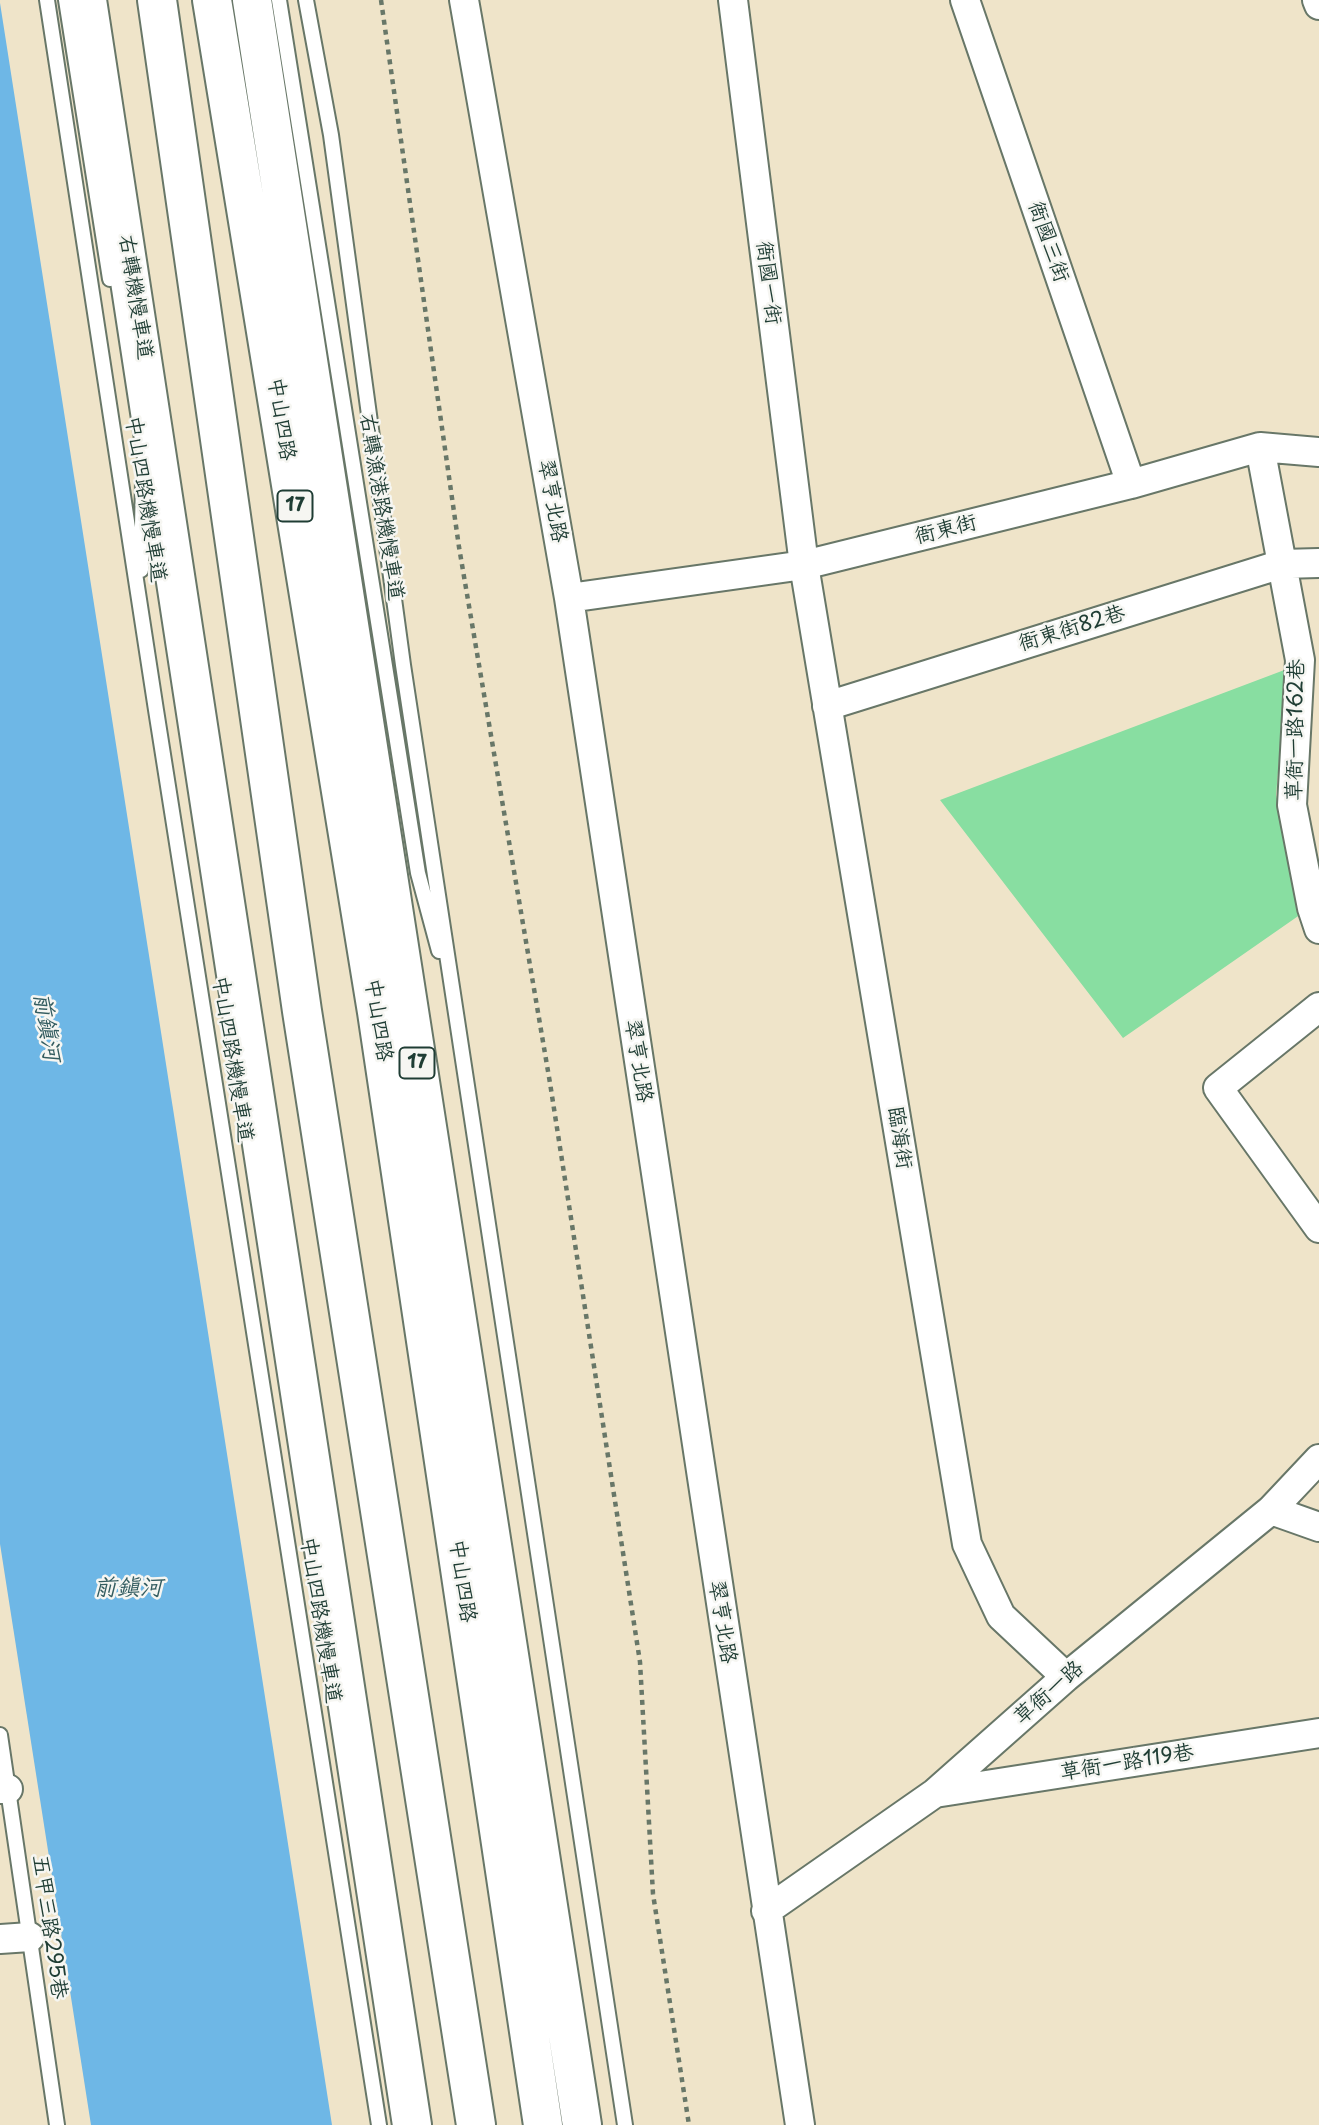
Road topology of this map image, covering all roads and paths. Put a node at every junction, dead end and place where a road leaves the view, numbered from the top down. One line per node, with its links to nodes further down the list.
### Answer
1 (47, 0): 24 (lane, 中山四路機慢車道)
2 (65, 0): 15 (lane, 右轉機慢車道)
3 (87, 0): 43 (main road)
4 (157, 0): 44 (main road)
5 (212, 0): 45 (main road, 中山四路 / 17)
6 (252, 0): 46 (main road, 中山四路 / 17)
7 (279, 0): 28 (lane, 右轉漁港路機慢車道)
8 (306, 0): 28 (lane)
9 (381, 0): 48 (path)
10 (464, 0): 23 (street, 翠亨北路)
11 (733, 0): 22 (street, 衙國一街)
12 (965, 0): 19 (street, 衙國三街)
13 (1317, 0): 14 (street)
14 (1319, 5)
15 (114, 299)
16 (1260, 447): 17 (street, 衙東街); 19 (street, 衙東街); 21 (street, 草衙一路162巷)
17 (1319, 452)
18 (140, 462): 24 (lane)
19 (1131, 484): 22 (street, 衙東街)
20 (1319, 563): 21 (street, 衙東街82巷)
21 (1282, 564): 25 (street, 衙東街82巷); 26 (street, 草衙一路162巷)
22 (804, 565): 23 (street, 衙東街); 25 (street, 臨海街)
23 (569, 598): 38 (street, 翠亨北路)
24 (139, 602): 42 (lane, 中山四路機慢車道)
25 (827, 706): 33 (street, 臨海街)
26 (1319, 929)
27 (1319, 1007): 29 (street)
28 (457, 1016): 47 (lane)
29 (1319, 1228)
30 (1319, 1459): 31 (street, 草衙一路)
31 (1271, 1510): 32 (street); 33 (street, 草衙一路)
32 (1319, 1527)
33 (1066, 1677): 37 (street, 草衙一路)
34 (1319, 1733): 37 (street, 草衙一路119巷)
35 (0, 1735): 36 (lane, 五甲三路295巷)
36 (4, 1789): 39 (lane, 五甲三路295巷)
37 (935, 1793): 38 (street, 草衙一路)
38 (766, 1911): 49 (street, 翠亨北路)
39 (30, 1937): 40 (street); 41 (lane, 五甲三路295巷)
40 (0, 1939)
41 (57, 2125)
42 (379, 2125)
43 (412, 2125)
44 (476, 2125)
45 (543, 2125)
46 (582, 2125)
47 (625, 2125)
48 (689, 2125)
49 (800, 2125)

